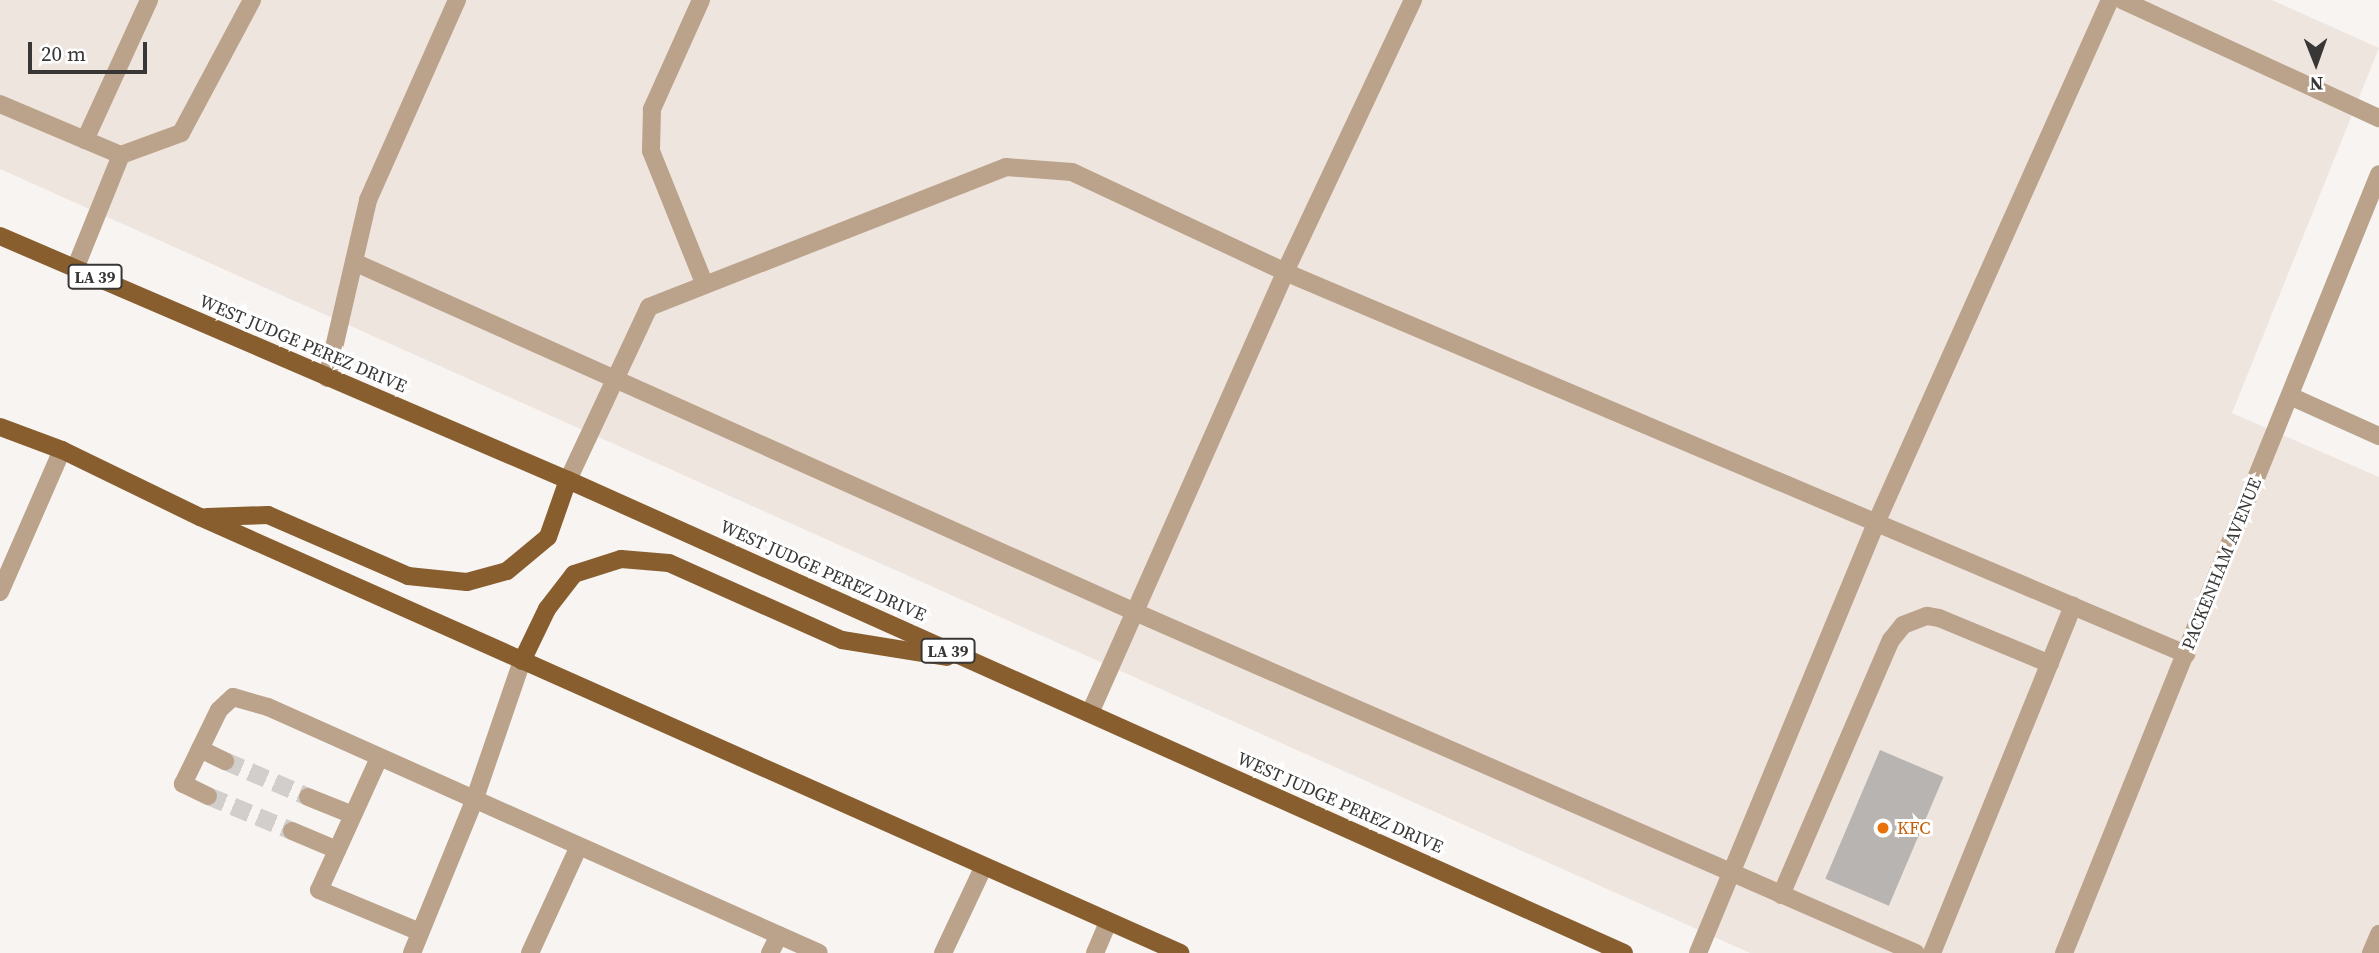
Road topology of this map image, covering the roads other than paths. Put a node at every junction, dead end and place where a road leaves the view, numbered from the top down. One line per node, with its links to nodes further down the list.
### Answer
1 (149, 0): 10 (street)
2 (252, 0): 11 (street)
3 (457, 0): 14 (street)
4 (701, 0): 17 (street)
5 (1413, 0): 16 (street)
6 (2110, 0): 26 (street)
7 (2122, 0): 9 (street)
8 (0, 104): 10 (street)
9 (2379, 118)
10 (86, 140): 11 (street)
11 (121, 155): 15 (street)
12 (2379, 174): 20 (street, PACKENHAM AVENUE)
13 (0, 236): 15 (main road, WEST JUDGE PEREZ DRIVE / LA 39)
14 (354, 262): 18 (street); 19 (street)
15 (75, 269): 18 (main road, WEST JUDGE PEREZ DRIVE / LA 39)
16 (1285, 272): 17 (street); 26 (street); 29 (street)
17 (705, 285): 19 (street)
18 (327, 377): 24 (main road, WEST JUDGE PEREZ DRIVE / LA 39)
19 (613, 378): 24 (street); 29 (street)
20 (2290, 396): 22 (street); 30 (street, PACKENHAM AVENUE)
21 (0, 427): 23 (main road)
22 (2379, 436)
23 (62, 450): 25 (main road); 27 (street)
24 (568, 480): 25 (main road); 32 (main road, WEST JUDGE PEREZ DRIVE / LA 39)
25 (200, 517): 31 (main road)
26 (1876, 523): 28 (street); 46 (street)
27 (0, 592)
28 (2073, 606): 30 (street); 33 (street)
29 (1135, 612): 34 (street); 46 (street)
30 (2186, 654): 63 (street, PACKENHAM AVENUE)
31 (522, 661): 32 (main road); 40 (street); 45 (main road)
32 (972, 661): 34 (main road, WEST JUDGE PEREZ DRIVE / LA 39)
33 (2050, 664): 47 (street); 62 (street)
34 (1090, 713): 59 (main road, WEST JUDGE PEREZ DRIVE / LA 39)
35 (200, 749): 36 (street); 37 (street); 38 (street)
36 (379, 758): 40 (street); 41 (street)
37 (225, 761)
38 (208, 796)
39 (308, 797): 41 (street)
40 (474, 802): 43 (street); 49 (street)
41 (353, 815): 44 (street)
42 (292, 831): 44 (street)
43 (578, 848): 50 (street); 53 (street)
44 (337, 850): 49 (street)
45 (984, 866): 48 (main road); 56 (street)
46 (1731, 874): 47 (street); 60 (street)
47 (1781, 895): 61 (street)
48 (1108, 922): 57 (street); 58 (main road)
49 (420, 932): 52 (street)
50 (779, 934): 54 (street); 55 (street)
51 (2379, 934): 64 (street)
52 (412, 953)
53 (530, 953)
54 (770, 953)
55 (819, 953)
56 (943, 953)
57 (1095, 953)
58 (1180, 953)
59 (1624, 953)
60 (1698, 953)
61 (1916, 953)
62 (1932, 953)
63 (2064, 953)
64 (2371, 953)

